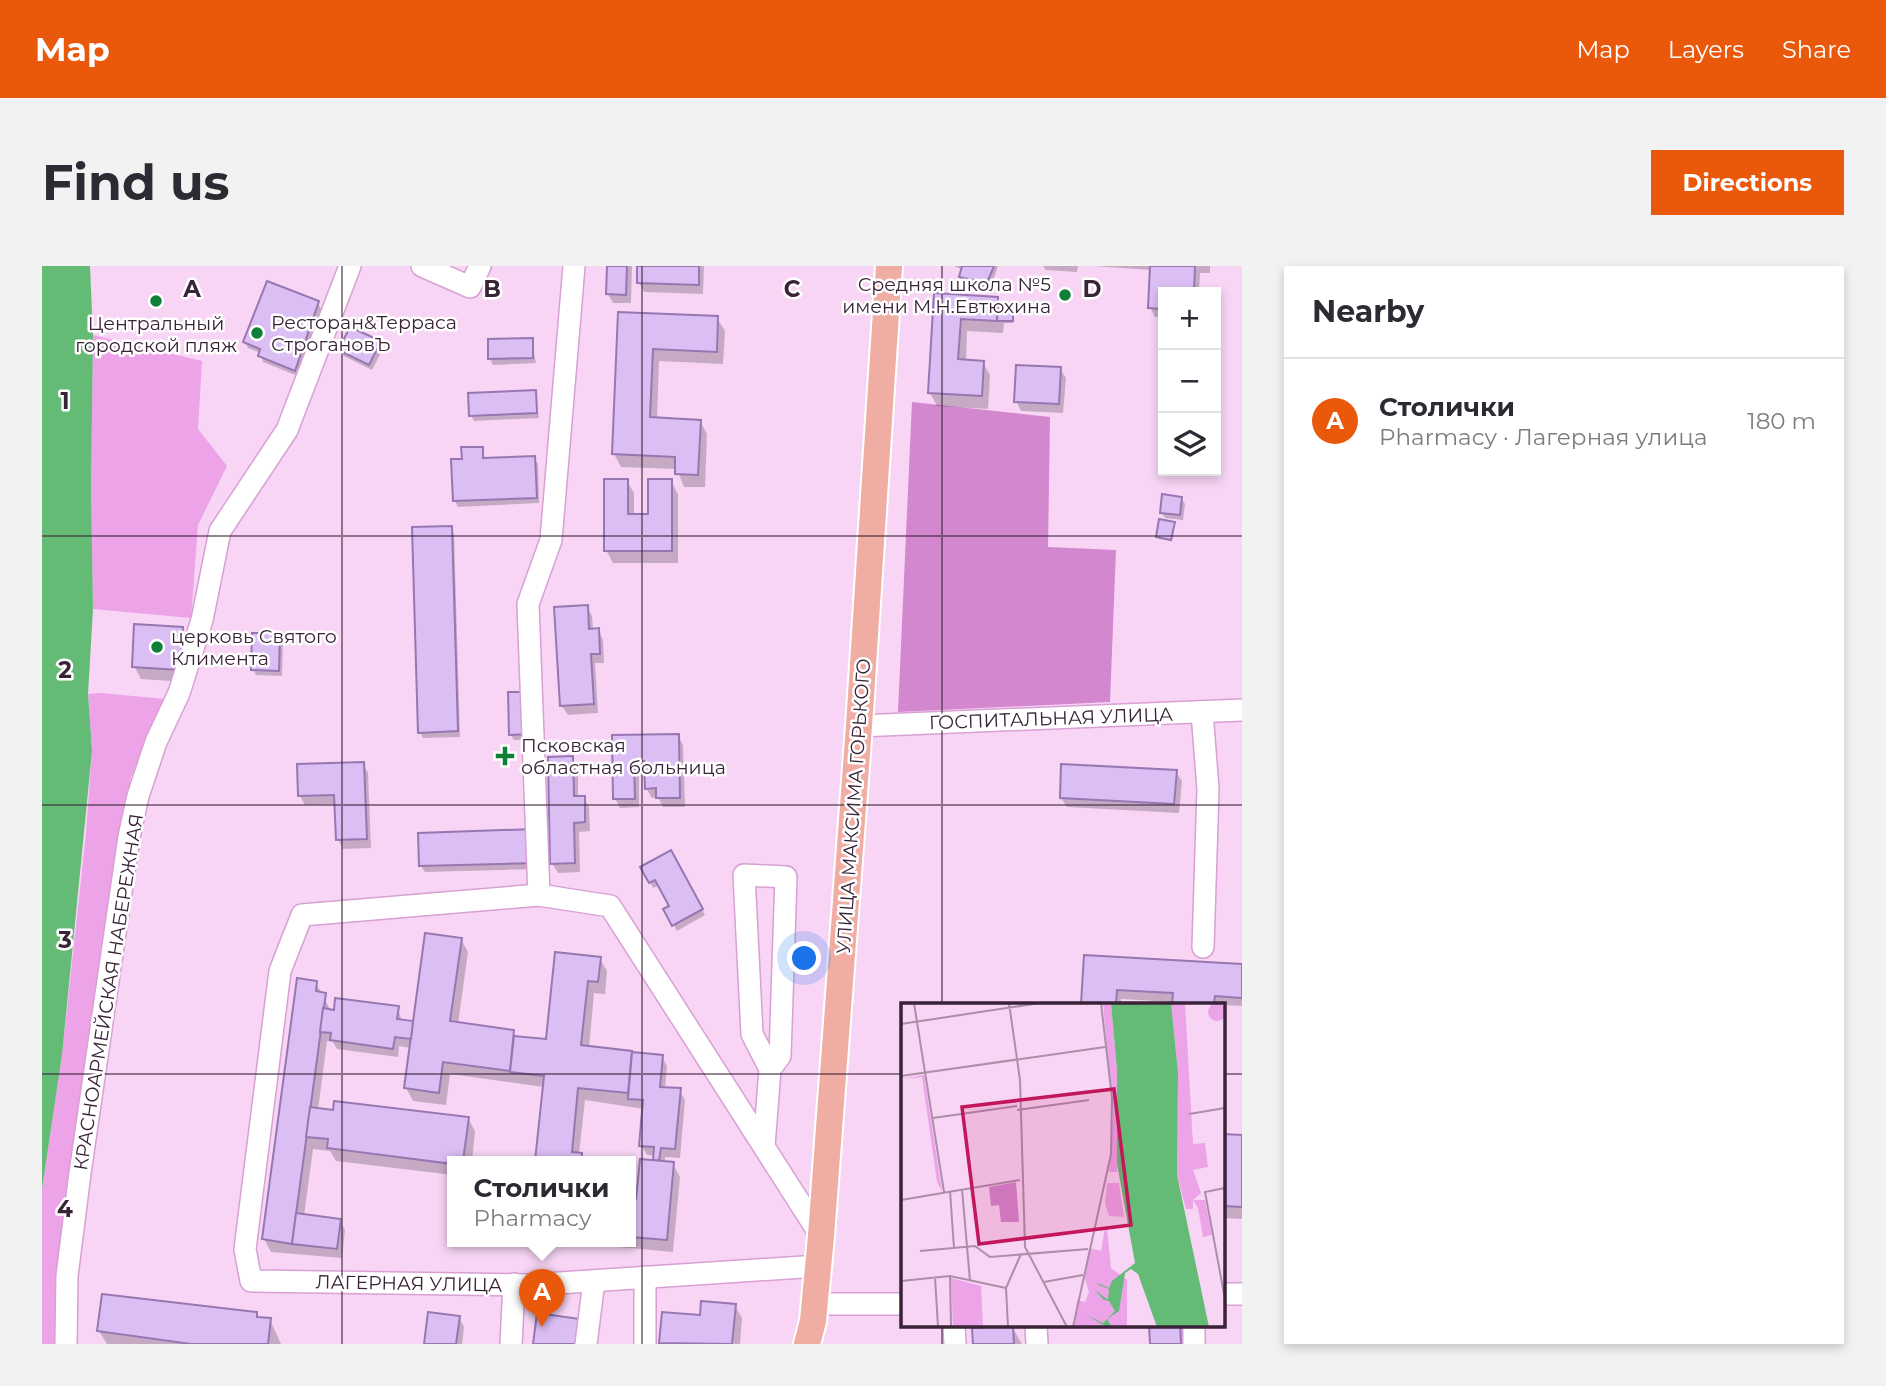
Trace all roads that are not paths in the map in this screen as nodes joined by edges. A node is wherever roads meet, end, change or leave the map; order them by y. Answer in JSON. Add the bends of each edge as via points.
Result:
{"nodes":[{"id":1,"x":350,"y":266,"type":"edge"},
{"id":2,"x":422,"y":266,"type":"edge"},
{"id":3,"x":480,"y":266,"type":"edge"},
{"id":4,"x":574,"y":266,"type":"edge"},
{"id":5,"x":889,"y":266,"type":"edge"},
{"id":6,"x":1242,"y":710,"type":"edge"},
{"id":7,"x":1202,"y":712,"type":"junction"},
{"id":8,"x":859,"y":726,"type":"junction"},
{"id":9,"x":539,"y":895,"type":"junction"},
{"id":10,"x":1203,"y":947,"type":"dead end"},
{"id":11,"x":770,"y":1069,"type":"junction"},
{"id":12,"x":764,"y":1146,"type":"junction"},
{"id":13,"x":821,"y":1236,"type":"junction"},
{"id":14,"x":818,"y":1266,"type":"junction"},
{"id":15,"x":645,"y":1277,"type":"junction"},
{"id":16,"x":594,"y":1281,"type":"junction"},
{"id":17,"x":514,"y":1284,"type":"junction"},
{"id":18,"x":1224,"y":1294,"type":"edge"},
{"id":19,"x":1242,"y":1294,"type":"edge"},
{"id":20,"x":815,"y":1304,"type":"junction"},
{"id":21,"x":901,"y":1304,"type":"edge"},
{"id":22,"x":954,"y":1326,"type":"edge"},
{"id":23,"x":1036,"y":1326,"type":"edge"},
{"id":24,"x":1194,"y":1326,"type":"edge"},
{"id":25,"x":66,"y":1344,"type":"edge"},
{"id":26,"x":72,"y":1344,"type":"edge"},
{"id":27,"x":511,"y":1344,"type":"edge"},
{"id":28,"x":586,"y":1344,"type":"edge"},
{"id":29,"x":645,"y":1344,"type":"edge"},
{"id":30,"x":807,"y":1344,"type":"edge"},
{"id":31,"x":955,"y":1344,"type":"edge"},
{"id":32,"x":1037,"y":1344,"type":"edge"},
{"id":33,"x":1194,"y":1344,"type":"edge"}],
"edges":[{"from":1,"to":25,"type":"street","name":"КРАСНОАРМЕЙСКАЯ НАБЕРЕЖНАЯ","via":[[287,430],[220,531],[202,620],[138,796],[80,1173],[67,1276]]},
{"from":2,"to":3,"type":"street","via":[[470,287]]},
{"from":4,"to":9,"type":"street","via":[[551,540],[528,604]]},
{"from":5,"to":8,"type":"main road","name":"УЛИЦА МАКСИМА ГОРЬКОГО"},
{"from":6,"to":7,"type":"street","name":"ГОСПИТАЛЬНАЯ УЛИЦА"},
{"from":7,"to":8,"type":"street","name":"ГОСПИТАЛЬНАЯ УЛИЦА"},
{"from":7,"to":10,"type":"street","via":[[1208,789]]},
{"from":8,"to":13,"type":"main road","name":"УЛИЦА МАКСИМА ГОРЬКОГО"},
{"from":9,"to":12,"type":"street","via":[[610,906]]},
{"from":9,"to":17,"type":"street","name":"ЛАГЕРНАЯ УЛИЦА","via":[[302,915],[280,971],[245,1249],[251,1281]]},
{"from":11,"to":11,"type":"street","via":[[752,1034],[744,875],[786,877],[780,1056]]},
{"from":11,"to":12,"type":"street"},
{"from":12,"to":13,"type":"street"},
{"from":13,"to":14,"type":"main road","name":"УЛИЦА МАКСИМА ГОРЬКОГО"},
{"from":14,"to":15,"type":"street","name":"ЛАГЕРНАЯ УЛИЦА"},
{"from":14,"to":20,"type":"main road","name":"УЛИЦА МАКСИМА ГОРЬКОГО"},
{"from":15,"to":16,"type":"street","name":"ЛАГЕРНАЯ УЛИЦА"},
{"from":15,"to":29,"type":"street"},
{"from":16,"to":17,"type":"street","name":"ЛАГЕРНАЯ УЛИЦА"},
{"from":16,"to":28,"type":"street"},
{"from":17,"to":27,"type":"street"},
{"from":18,"to":19,"type":"street"},
{"from":20,"to":21,"type":"street"},
{"from":20,"to":30,"type":"main road","name":"УЛИЦА МАКСИМА ГОРЬКОГО"},
{"from":22,"to":31,"type":"street"},
{"from":23,"to":32,"type":"street"},
{"from":24,"to":33,"type":"street"},
{"from":25,"to":26,"type":"street"}]}
